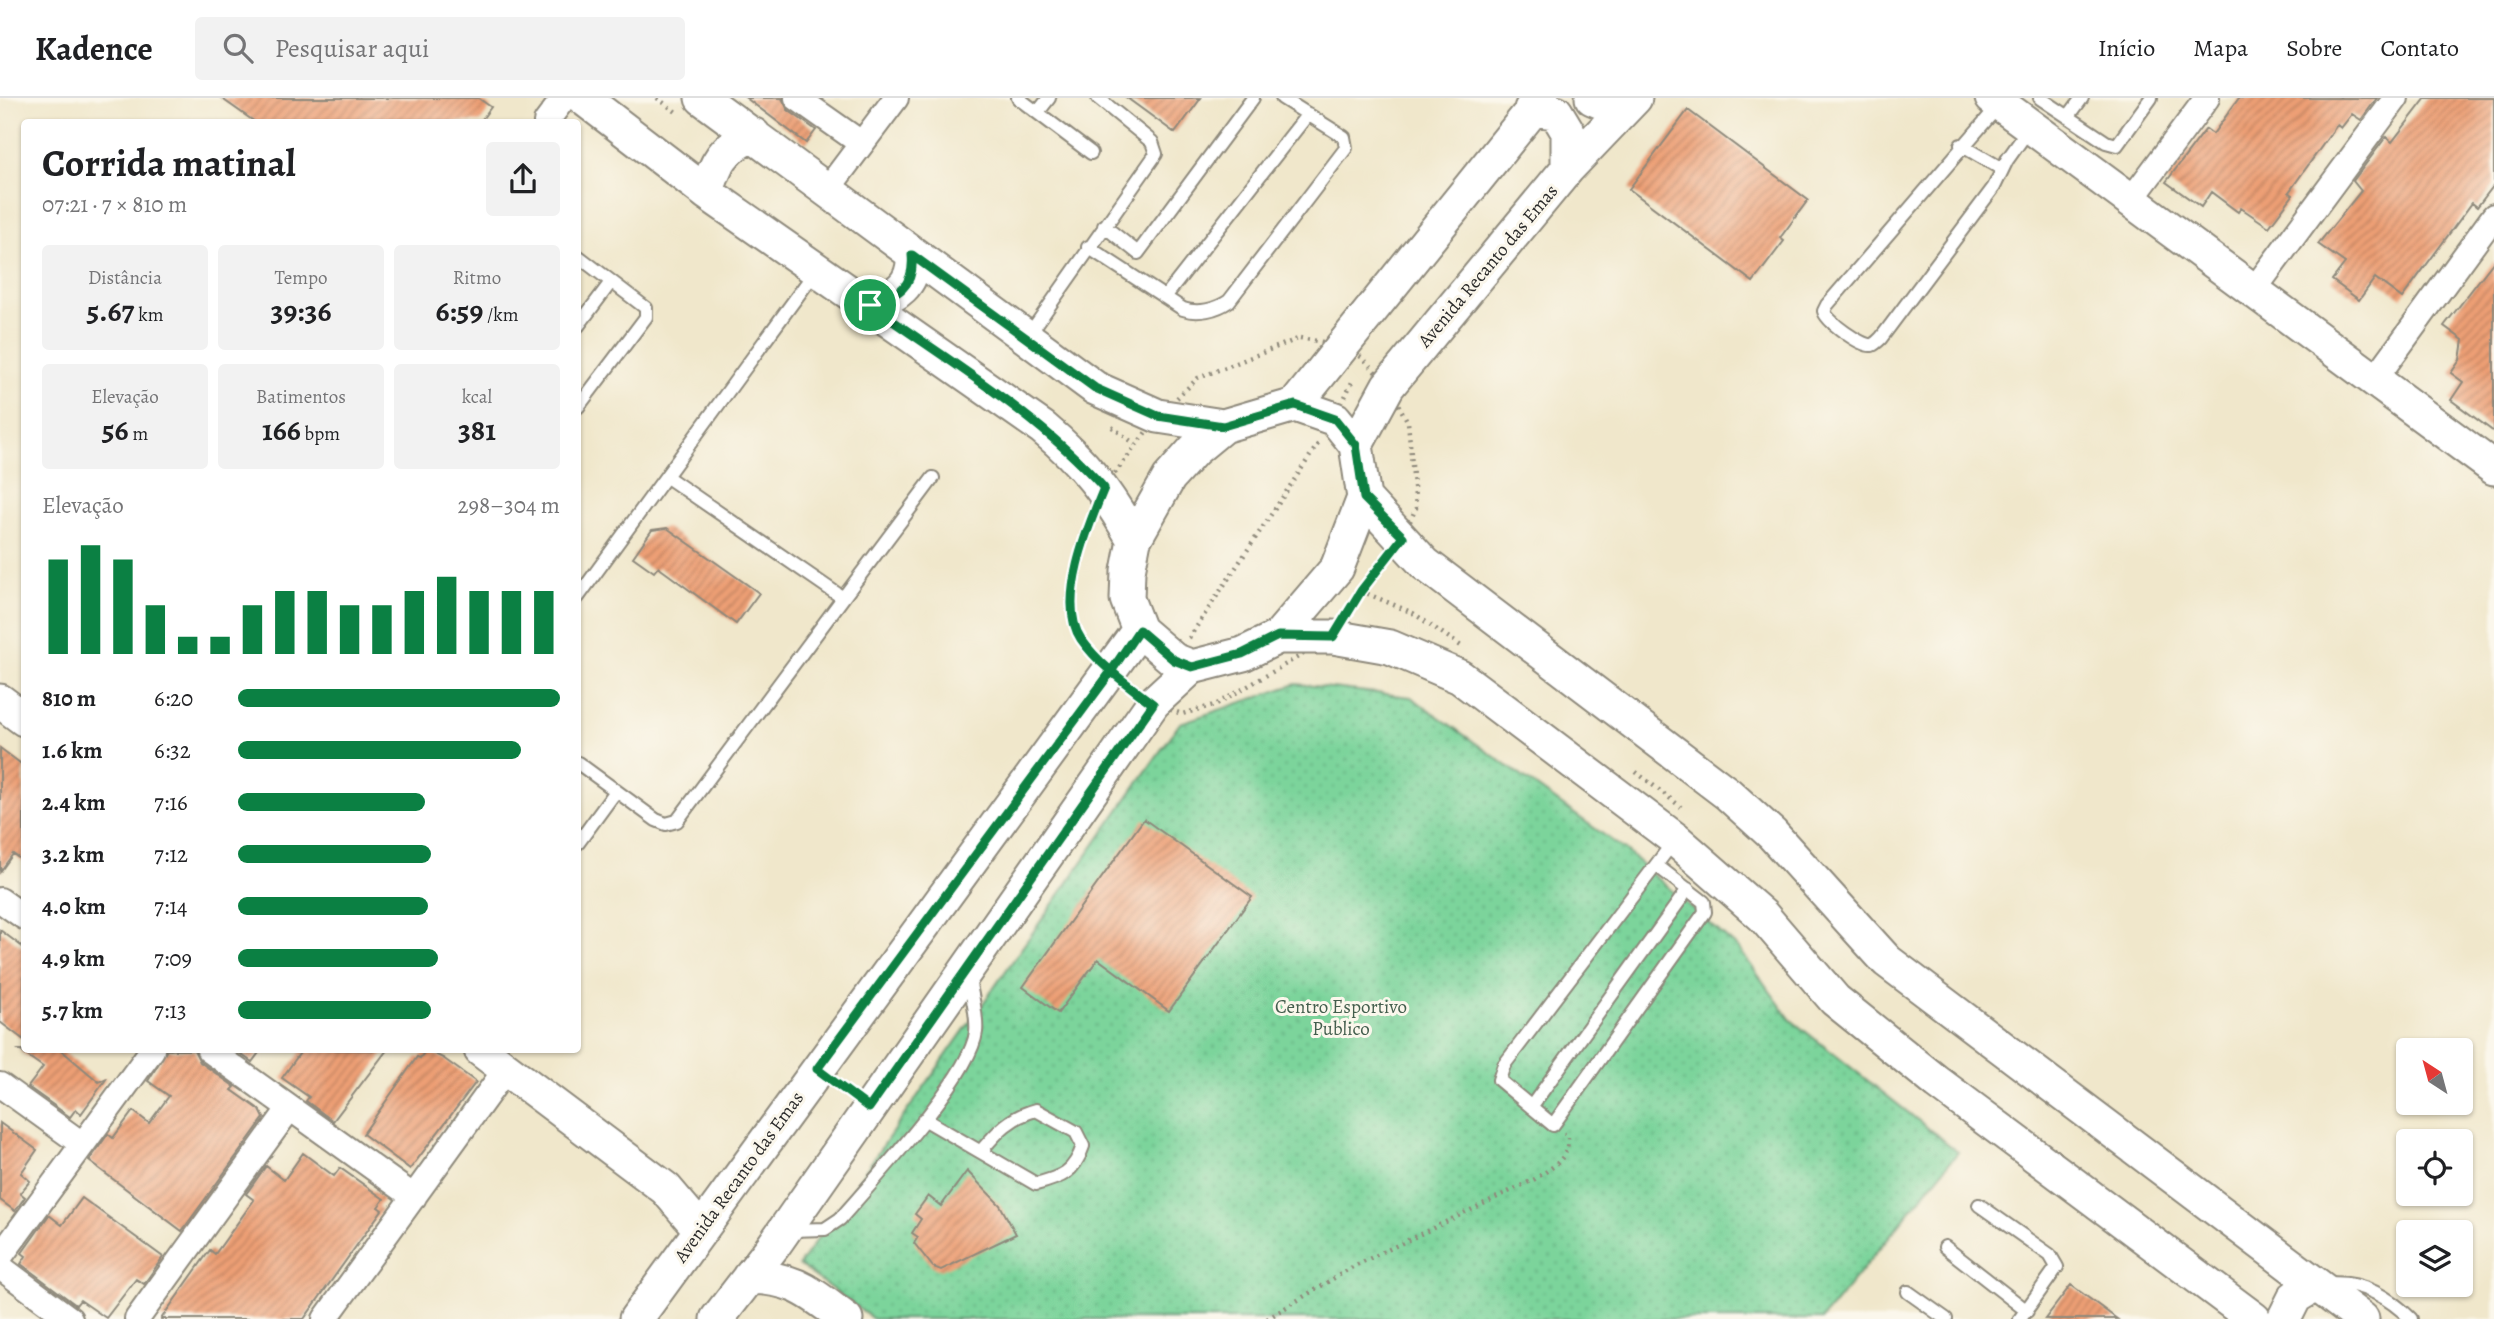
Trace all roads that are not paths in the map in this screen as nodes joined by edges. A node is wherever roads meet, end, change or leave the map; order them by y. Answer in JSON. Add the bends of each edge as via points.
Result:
{"nodes":[{"id":1,"x":564,"y":98,"type":"edge"},
{"id":2,"x":583,"y":98,"type":"edge"},
{"id":3,"x":702,"y":98,"type":"edge"},
{"id":4,"x":797,"y":98,"type":"edge"},
{"id":5,"x":896,"y":98,"type":"edge"},
{"id":6,"x":1018,"y":98,"type":"edge"},
{"id":7,"x":1049,"y":98,"type":"edge"},
{"id":8,"x":1098,"y":98,"type":"edge"},
{"id":9,"x":1253,"y":98,"type":"edge"},
{"id":10,"x":1282,"y":98,"type":"edge"},
{"id":11,"x":1592,"y":98,"type":"edge"},
{"id":12,"x":2082,"y":98,"type":"edge"},
{"id":13,"x":2151,"y":98,"type":"edge"},
{"id":14,"x":2207,"y":98,"type":"edge"},
{"id":15,"x":2396,"y":98,"type":"edge"},
{"id":16,"x":1632,"y":101,"type":"edge"},
{"id":17,"x":1536,"y":103,"type":"edge"},
{"id":18,"x":2016,"y":106,"type":"edge"},
{"id":19,"x":1038,"y":112,"type":"junction"},
{"id":20,"x":1308,"y":114,"type":"junction"},
{"id":21,"x":2068,"y":117,"type":"junction"},
{"id":22,"x":548,"y":119,"type":"edge"},
{"id":23,"x":754,"y":135,"type":"junction"},
{"id":24,"x":861,"y":143,"type":"junction"},
{"id":25,"x":1961,"y":145,"type":"junction"},
{"id":26,"x":1091,"y":153,"type":"dead end"},
{"id":27,"x":1568,"y":168,"type":"junction"},
{"id":28,"x":2002,"y":169,"type":"junction"},
{"id":29,"x":827,"y":190,"type":"junction"},
{"id":30,"x":707,"y":194,"type":"junction"},
{"id":31,"x":2131,"y":200,"type":"junction"},
{"id":32,"x":2494,"y":216,"type":"edge"},
{"id":33,"x":1104,"y":226,"type":"junction"},
{"id":34,"x":1088,"y":247,"type":"junction"},
{"id":35,"x":1138,"y":254,"type":"junction"},
{"id":36,"x":912,"y":255,"type":"junction"},
{"id":37,"x":581,"y":258,"type":"edge"},
{"id":38,"x":817,"y":268,"type":"junction"},
{"id":39,"x":1124,"y":270,"type":"junction"},
{"id":40,"x":611,"y":282,"type":"junction"},
{"id":41,"x":2253,"y":291,"type":"junction"},
{"id":42,"x":1165,"y":297,"type":"junction"},
{"id":43,"x":870,"y":305,"type":"junction"},
{"id":44,"x":581,"y":322,"type":"edge"},
{"id":45,"x":1026,"y":339,"type":"junction"},
{"id":46,"x":2375,"y":379,"type":"junction"},
{"id":47,"x":581,"y":403,"type":"edge"},
{"id":48,"x":1295,"y":405,"type":"junction"},
{"id":49,"x":1223,"y":426,"type":"junction"},
{"id":50,"x":1356,"y":445,"type":"junction"},
{"id":51,"x":2494,"y":468,"type":"edge"},
{"id":52,"x":667,"y":477,"type":"junction"},
{"id":53,"x":933,"y":478,"type":"dead end"},
{"id":54,"x":1364,"y":498,"type":"junction"},
{"id":55,"x":1133,"y":540,"type":"junction"},
{"id":56,"x":582,"y":581,"type":"edge"},
{"id":57,"x":843,"y":598,"type":"junction"},
{"id":58,"x":1139,"y":630,"type":"junction"},
{"id":59,"x":1278,"y":636,"type":"junction"},
{"id":60,"x":1183,"y":664,"type":"junction"},
{"id":61,"x":0,"y":701,"type":"edge"},
{"id":62,"x":21,"y":717,"type":"edge"},
{"id":63,"x":581,"y":765,"type":"edge"},
{"id":64,"x":616,"y":791,"type":"junction"},
{"id":65,"x":582,"y":826,"type":"edge"},
{"id":66,"x":1671,"y":837,"type":"junction"},
{"id":67,"x":1688,"y":890,"type":"junction"},
{"id":68,"x":0,"y":900,"type":"edge"},
{"id":69,"x":21,"y":916,"type":"edge"},
{"id":70,"x":968,"y":968,"type":"junction"},
{"id":71,"x":150,"y":1053,"type":"edge"},
{"id":72,"x":213,"y":1053,"type":"edge"},
{"id":73,"x":493,"y":1060,"type":"edge"},
{"id":74,"x":0,"y":1085,"type":"edge"},
{"id":75,"x":1531,"y":1107,"type":"junction"},
{"id":76,"x":289,"y":1109,"type":"junction"},
{"id":77,"x":924,"y":1119,"type":"junction"},
{"id":78,"x":82,"y":1144,"type":"junction"},
{"id":79,"x":981,"y":1151,"type":"junction"},
{"id":80,"x":414,"y":1197,"type":"junction"},
{"id":81,"x":1979,"y":1205,"type":"dead end"},
{"id":82,"x":707,"y":1220,"type":"junction"},
{"id":83,"x":779,"y":1238,"type":"junction"},
{"id":84,"x":1945,"y":1247,"type":"dead end"},
{"id":85,"x":0,"y":1257,"type":"edge"},
{"id":86,"x":0,"y":1267,"type":"edge"},
{"id":87,"x":749,"y":1277,"type":"junction"},
{"id":88,"x":2315,"y":1285,"type":"junction"},
{"id":89,"x":811,"y":1293,"type":"junction"},
{"id":90,"x":1908,"y":1293,"type":"dead end"},
{"id":91,"x":2024,"y":1315,"type":"edge"},
{"id":92,"x":645,"y":1317,"type":"edge"},
{"id":93,"x":70,"y":1319,"type":"edge"},
{"id":94,"x":137,"y":1319,"type":"edge"},
{"id":95,"x":325,"y":1319,"type":"edge"},
{"id":96,"x":718,"y":1319,"type":"edge"},
{"id":97,"x":846,"y":1319,"type":"edge"},
{"id":98,"x":1946,"y":1319,"type":"edge"},
{"id":99,"x":2254,"y":1319,"type":"edge"},
{"id":100,"x":2284,"y":1319,"type":"edge"},
{"id":101,"x":2362,"y":1319,"type":"edge"},
{"id":102,"x":2411,"y":1319,"type":"edge"}],
"edges":[{"from":1,"to":22,"type":"street"},
{"from":2,"to":30,"type":"main road"},
{"from":3,"to":23,"type":"main road"},
{"from":4,"to":24,"type":"street"},
{"from":5,"to":24,"type":"street"},
{"from":6,"to":19,"type":"lane"},
{"from":7,"to":19,"type":"lane"},
{"from":8,"to":33,"type":"lane","via":[[1157,148]]},
{"from":9,"to":35,"type":"lane"},
{"from":10,"to":20,"type":"lane"},
{"from":11,"to":16,"type":"main road","via":[[1611,106]]},
{"from":12,"to":21,"type":"lane"},
{"from":13,"to":21,"type":"lane","via":[[2117,145]]},
{"from":14,"to":31,"type":"street"},
{"from":15,"to":41,"type":"street"},
{"from":16,"to":27,"type":"main road","name":"Avenida Recanto das Emas"},
{"from":17,"to":27,"type":"main road","via":[[1556,111],[1566,125]]},
{"from":17,"to":48,"type":"main road"},
{"from":18,"to":21,"type":"lane"},
{"from":18,"to":25,"type":"lane"},
{"from":18,"to":28,"type":"lane"},
{"from":18,"to":31,"type":"main road"},
{"from":19,"to":26,"type":"lane"},
{"from":20,"to":42,"type":"lane"},
{"from":20,"to":42,"type":"lane","via":[[1344,137],[1346,148],[1229,301],[1197,312]]},
{"from":23,"to":29,"type":"main road"},
{"from":23,"to":30,"type":"main road","via":[[726,149],[713,167]]},
{"from":24,"to":29,"type":"street"},
{"from":25,"to":28,"type":"lane"},
{"from":25,"to":28,"type":"lane","via":[[1828,305],[1824,311],[1831,323],[1865,344],[1881,338],[1994,187]]},
{"from":27,"to":50,"type":"main road","name":"Avenida Recanto das Emas","via":[[1388,386]]},
{"from":29,"to":36,"type":"main road"},
{"from":30,"to":38,"type":"main road"},
{"from":31,"to":41,"type":"main road"},
{"from":32,"to":46,"type":"street"},
{"from":33,"to":34,"type":"lane"},
{"from":33,"to":35,"type":"lane"},
{"from":34,"to":39,"type":"lane"},
{"from":34,"to":45,"type":"lane"},
{"from":35,"to":39,"type":"lane"},
{"from":36,"to":43,"type":"main road","via":[[913,275],[908,284]]},
{"from":36,"to":45,"type":"main road"},
{"from":37,"to":40,"type":"lane"},
{"from":38,"to":43,"type":"main road"},
{"from":38,"to":52,"type":"lane"},
{"from":39,"to":42,"type":"lane"},
{"from":40,"to":44,"type":"lane"},
{"from":40,"to":47,"type":"lane","via":[[646,308],[646,317]]},
{"from":41,"to":46,"type":"main road"},
{"from":43,"to":55,"type":"main road","via":[[1072,452],[1104,488]]},
{"from":45,"to":49,"type":"main road","via":[[1095,388],[1158,416]]},
{"from":46,"to":51,"type":"main road"},
{"from":48,"to":49,"type":"main road"},
{"from":48,"to":50,"type":"main road","via":[[1335,419]]},
{"from":49,"to":55,"type":"main road","via":[[1169,478]]},
{"from":50,"to":54,"type":"main road"},
{"from":52,"to":56,"type":"lane"},
{"from":52,"to":57,"type":"lane"},
{"from":53,"to":57,"type":"lane"},
{"from":54,"to":59,"type":"main road","via":[[1337,568]]},
{"from":54,"to":88,"type":"main road","via":[[1425,564],[1728,794],[1772,834],[1887,961]]},
{"from":55,"to":58,"type":"main road","via":[[1128,599]]},
{"from":57,"to":64,"type":"lane","via":[[677,821],[666,824],[656,820]]},
{"from":58,"to":60,"type":"main road"},
{"from":58,"to":82,"type":"main road","name":"Avenida Recanto das Emas"},
{"from":59,"to":60,"type":"main road","via":[[1242,654]]},
{"from":59,"to":66,"type":"main road","via":[[1333,637],[1390,647],[1460,677]]},
{"from":60,"to":70,"type":"main road"},
{"from":61,"to":62,"type":"main road"},
{"from":63,"to":64,"type":"lane"},
{"from":64,"to":65,"type":"lane"},
{"from":66,"to":67,"type":"lane"},
{"from":66,"to":75,"type":"lane","via":[[1500,1073],[1499,1080]]},
{"from":66,"to":99,"type":"main road","via":[[1763,916],[1835,1000],[1938,1083]]},
{"from":67,"to":75,"type":"lane"},
{"from":67,"to":75,"type":"lane","via":[[1704,902],[1705,912],[1553,1125]]},
{"from":68,"to":69,"type":"street"},
{"from":70,"to":77,"type":"lane","via":[[976,1032],[960,1069]]},
{"from":70,"to":83,"type":"main road"},
{"from":71,"to":78,"type":"street"},
{"from":72,"to":76,"type":"street"},
{"from":73,"to":80,"type":"street"},
{"from":73,"to":82,"type":"main road"},
{"from":74,"to":78,"type":"street"},
{"from":76,"to":80,"type":"street"},
{"from":76,"to":94,"type":"street"},
{"from":77,"to":79,"type":"lane"},
{"from":77,"to":83,"type":"lane","via":[[840,1219],[825,1229]]},
{"from":78,"to":85,"type":"street"},
{"from":79,"to":79,"type":"lane","via":[[1002,1126],[1036,1110],[1076,1132],[1083,1146],[1077,1163],[1068,1171],[1036,1184]]},
{"from":80,"to":95,"type":"street"},
{"from":81,"to":91,"type":"lane","via":[[2054,1261],[2056,1273]]},
{"from":82,"to":92,"type":"main road","name":"Avenida Recanto das Emas"},
{"from":83,"to":87,"type":"main road"},
{"from":83,"to":89,"type":"main road"},
{"from":84,"to":91,"type":"lane"},
{"from":86,"to":93,"type":"street"},
{"from":87,"to":89,"type":"main road","via":[[780,1278]]},
{"from":87,"to":96,"type":"main road"},
{"from":88,"to":100,"type":"main road","via":[[2295,1297]]},
{"from":88,"to":101,"type":"main road"},
{"from":88,"to":102,"type":"lane","via":[[2339,1282],[2371,1289]]},
{"from":89,"to":97,"type":"main road"},
{"from":90,"to":98,"type":"lane"}]}
